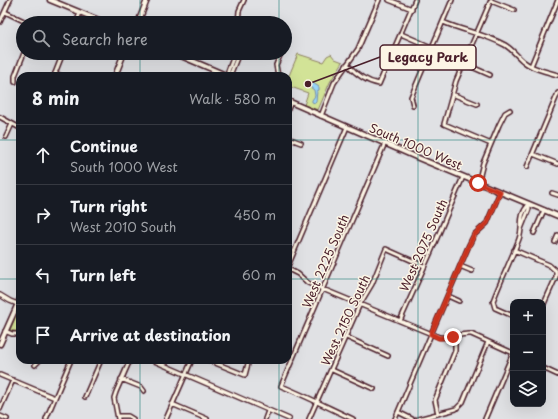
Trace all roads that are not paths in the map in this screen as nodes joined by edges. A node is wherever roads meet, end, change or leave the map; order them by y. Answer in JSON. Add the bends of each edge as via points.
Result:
{"nodes":[{"id":1,"x":10,"y":0,"type":"edge"},
{"id":2,"x":50,"y":0,"type":"edge"},
{"id":3,"x":147,"y":0,"type":"edge"},
{"id":4,"x":244,"y":0,"type":"edge"},
{"id":5,"x":379,"y":0,"type":"edge"},
{"id":6,"x":390,"y":0,"type":"edge"},
{"id":7,"x":416,"y":0,"type":"edge"},
{"id":8,"x":452,"y":0,"type":"edge"},
{"id":9,"x":491,"y":0,"type":"edge"},
{"id":10,"x":558,"y":0,"type":"edge"},
{"id":11,"x":412,"y":9,"type":"junction"},
{"id":12,"x":514,"y":10,"type":"dead end"},
{"id":13,"x":4,"y":12,"type":"junction"},
{"id":14,"x":80,"y":13,"type":"junction"},
{"id":15,"x":79,"y":16,"type":"edge"},
{"id":16,"x":88,"y":16,"type":"edge"},
{"id":17,"x":140,"y":16,"type":"edge"},
{"id":18,"x":240,"y":16,"type":"edge"},
{"id":19,"x":16,"y":18,"type":"edge"},
{"id":20,"x":0,"y":22,"type":"edge"},
{"id":21,"x":443,"y":22,"type":"junction"},
{"id":22,"x":477,"y":33,"type":"junction"},
{"id":23,"x":401,"y":34,"type":"junction"},
{"id":24,"x":431,"y":47,"type":"junction"},
{"id":25,"x":21,"y":60,"type":"edge"},
{"id":26,"x":60,"y":60,"type":"edge"},
{"id":27,"x":121,"y":60,"type":"edge"},
{"id":28,"x":196,"y":60,"type":"edge"},
{"id":29,"x":232,"y":60,"type":"edge"},
{"id":30,"x":236,"y":60,"type":"edge"},
{"id":31,"x":278,"y":60,"type":"edge"},
{"id":32,"x":463,"y":63,"type":"junction"},
{"id":33,"x":347,"y":64,"type":"junction"},
{"id":34,"x":531,"y":66,"type":"junction"},
{"id":35,"x":17,"y":72,"type":"edge"},
{"id":36,"x":56,"y":72,"type":"edge"},
{"id":37,"x":117,"y":72,"type":"edge"},
{"id":38,"x":220,"y":72,"type":"edge"},
{"id":39,"x":228,"y":72,"type":"edge"},
{"id":40,"x":231,"y":72,"type":"edge"},
{"id":41,"x":277,"y":72,"type":"edge"},
{"id":42,"x":16,"y":73,"type":"edge"},
{"id":43,"x":490,"y":75,"type":"dead end"},
{"id":44,"x":558,"y":75,"type":"edge"},
{"id":45,"x":15,"y":82,"type":"dead end"},
{"id":46,"x":558,"y":93,"type":"edge"},
{"id":47,"x":452,"y":94,"type":"junction"},
{"id":48,"x":292,"y":103,"type":"edge"},
{"id":49,"x":477,"y":104,"type":"dead end"},
{"id":50,"x":413,"y":105,"type":"dead end"},
{"id":51,"x":510,"y":110,"type":"dead end"},
{"id":52,"x":321,"y":116,"type":"junction"},
{"id":53,"x":0,"y":117,"type":"edge"},
{"id":54,"x":12,"y":124,"type":"junction"},
{"id":55,"x":16,"y":126,"type":"edge"},
{"id":56,"x":347,"y":127,"type":"junction"},
{"id":57,"x":6,"y":137,"type":"dead end"},
{"id":58,"x":292,"y":140,"type":"edge"},
{"id":59,"x":301,"y":143,"type":"dead end"},
{"id":60,"x":384,"y":143,"type":"junction"},
{"id":61,"x":491,"y":144,"type":"junction"},
{"id":62,"x":533,"y":154,"type":"junction"},
{"id":63,"x":558,"y":164,"type":"edge"},
{"id":64,"x":527,"y":167,"type":"dead end"},
{"id":65,"x":463,"y":177,"type":"junction"},
{"id":66,"x":478,"y":183,"type":"junction"},
{"id":67,"x":500,"y":192,"type":"junction"},
{"id":68,"x":552,"y":193,"type":"dead end"},
{"id":69,"x":558,"y":195,"type":"edge"},
{"id":70,"x":529,"y":204,"type":"junction"},
{"id":71,"x":544,"y":210,"type":"junction"},
{"id":72,"x":558,"y":215,"type":"edge"},
{"id":73,"x":534,"y":233,"type":"dead end"},
{"id":74,"x":558,"y":235,"type":"edge"},
{"id":75,"x":555,"y":242,"type":"dead end"},
{"id":76,"x":514,"y":250,"type":"junction"},
{"id":77,"x":292,"y":258,"type":"edge"},
{"id":78,"x":424,"y":266,"type":"junction"},
{"id":79,"x":460,"y":266,"type":"junction"},
{"id":80,"x":292,"y":270,"type":"edge"},
{"id":81,"x":472,"y":271,"type":"dead end"},
{"id":82,"x":323,"y":289,"type":"junction"},
{"id":83,"x":0,"y":295,"type":"edge"},
{"id":84,"x":448,"y":296,"type":"junction"},
{"id":85,"x":546,"y":299,"type":"edge"},
{"id":86,"x":459,"y":301,"type":"dead end"},
{"id":87,"x":16,"y":303,"type":"edge"},
{"id":88,"x":360,"y":304,"type":"junction"},
{"id":89,"x":16,"y":311,"type":"edge"},
{"id":90,"x":510,"y":315,"type":"edge"},
{"id":91,"x":400,"y":321,"type":"junction"},
{"id":92,"x":5,"y":331,"type":"junction"},
{"id":93,"x":431,"y":334,"type":"junction"},
{"id":94,"x":16,"y":335,"type":"edge"},
{"id":95,"x":455,"y":336,"type":"junction"},
{"id":96,"x":346,"y":337,"type":"junction"},
{"id":97,"x":488,"y":342,"type":"junction"},
{"id":98,"x":0,"y":344,"type":"edge"},
{"id":99,"x":510,"y":352,"type":"edge"},
{"id":100,"x":388,"y":356,"type":"dead end"},
{"id":101,"x":510,"y":360,"type":"edge"},
{"id":102,"x":292,"y":361,"type":"edge"},
{"id":103,"x":69,"y":364,"type":"edge"},
{"id":104,"x":99,"y":364,"type":"edge"},
{"id":105,"x":128,"y":364,"type":"edge"},
{"id":106,"x":161,"y":364,"type":"edge"},
{"id":107,"x":190,"y":364,"type":"edge"},
{"id":108,"x":217,"y":364,"type":"edge"},
{"id":109,"x":248,"y":364,"type":"edge"},
{"id":110,"x":291,"y":364,"type":"edge"},
{"id":111,"x":546,"y":369,"type":"edge"},
{"id":112,"x":332,"y":370,"type":"junction"},
{"id":113,"x":185,"y":374,"type":"junction"},
{"id":114,"x":0,"y":375,"type":"edge"},
{"id":115,"x":558,"y":375,"type":"edge"},
{"id":116,"x":121,"y":379,"type":"junction"},
{"id":117,"x":12,"y":380,"type":"junction"},
{"id":118,"x":374,"y":389,"type":"dead end"},
{"id":119,"x":144,"y":391,"type":"dead end"},
{"id":120,"x":85,"y":397,"type":"dead end"},
{"id":121,"x":55,"y":398,"type":"junction"},
{"id":122,"x":317,"y":403,"type":"junction"},
{"id":123,"x":172,"y":404,"type":"junction"},
{"id":124,"x":0,"y":409,"type":"edge"},
{"id":125,"x":268,"y":411,"type":"junction"},
{"id":126,"x":398,"y":412,"type":"junction"},
{"id":127,"x":438,"y":414,"type":"junction"},
{"id":128,"x":0,"y":416,"type":"edge"},
{"id":129,"x":118,"y":418,"type":"edge"},
{"id":130,"x":7,"y":419,"type":"edge"},
{"id":131,"x":46,"y":419,"type":"edge"},
{"id":132,"x":133,"y":419,"type":"edge"},
{"id":133,"x":166,"y":419,"type":"edge"},
{"id":134,"x":207,"y":419,"type":"edge"},
{"id":135,"x":265,"y":419,"type":"edge"},
{"id":136,"x":289,"y":419,"type":"edge"},
{"id":137,"x":309,"y":419,"type":"edge"},
{"id":138,"x":353,"y":419,"type":"edge"},
{"id":139,"x":395,"y":419,"type":"edge"},
{"id":140,"x":412,"y":419,"type":"edge"},
{"id":141,"x":418,"y":419,"type":"edge"},
{"id":142,"x":485,"y":419,"type":"edge"}],
"edges":[{"from":1,"to":13,"type":"street"},
{"from":2,"to":14,"type":"main road"},
{"from":3,"to":17,"type":"main road"},
{"from":4,"to":18,"type":"street"},
{"from":5,"to":33,"type":"street","via":[[358,49]]},
{"from":6,"to":11,"type":"street"},
{"from":7,"to":11,"type":"street"},
{"from":8,"to":21,"type":"street"},
{"from":9,"to":12,"type":"street"},
{"from":9,"to":22,"type":"street"},
{"from":10,"to":34,"type":"street"},
{"from":11,"to":23,"type":"street"},
{"from":13,"to":19,"type":"street"},
{"from":13,"to":20,"type":"street"},
{"from":14,"to":15,"type":"street"},
{"from":14,"to":16,"type":"main road"},
{"from":21,"to":22,"type":"street"},
{"from":21,"to":24,"type":"street"},
{"from":22,"to":32,"type":"street"},
{"from":22,"to":34,"type":"street","via":[[504,44]]},
{"from":23,"to":24,"type":"street"},
{"from":23,"to":33,"type":"street","via":[[379,84],[369,81]]},
{"from":24,"to":50,"type":"street","via":[[411,97]]},
{"from":25,"to":35,"type":"street"},
{"from":26,"to":36,"type":"street"},
{"from":27,"to":37,"type":"main road"},
{"from":28,"to":38,"type":"main road"},
{"from":29,"to":39,"type":"street"},
{"from":30,"to":40,"type":"street"},
{"from":31,"to":41,"type":"street"},
{"from":32,"to":43,"type":"street"},
{"from":32,"to":47,"type":"street"},
{"from":33,"to":52,"type":"street","via":[[334,82]]},
{"from":34,"to":44,"type":"street"},
{"from":42,"to":45,"type":"street"},
{"from":46,"to":62,"type":"street"},
{"from":47,"to":49,"type":"street"},
{"from":47,"to":61,"type":"street","via":[[444,124]]},
{"from":48,"to":52,"type":"main road","name":"South 1000 West"},
{"from":51,"to":61,"type":"street","via":[[506,113]]},
{"from":52,"to":56,"type":"main road","name":"South 1000 West"},
{"from":53,"to":54,"type":"street"},
{"from":54,"to":55,"type":"street"},
{"from":54,"to":57,"type":"street"},
{"from":56,"to":60,"type":"main road","name":"South 1000 West"},
{"from":56,"to":77,"type":"street"},
{"from":58,"to":59,"type":"street"},
{"from":60,"to":65,"type":"main road","name":"South 1000 West"},
{"from":60,"to":82,"type":"street","name":"West 2225 South"},
{"from":61,"to":66,"type":"street"},
{"from":62,"to":63,"type":"street"},
{"from":62,"to":64,"type":"street"},
{"from":65,"to":66,"type":"main road","name":"South 1000 West"},
{"from":65,"to":78,"type":"street","name":"West 2075 South"},
{"from":66,"to":67,"type":"main road","name":"South 1000 West"},
{"from":67,"to":70,"type":"main road","name":"South 1000 West"},
{"from":67,"to":79,"type":"street","via":[[487,223],[472,238]]},
{"from":68,"to":69,"type":"street"},
{"from":70,"to":71,"type":"main road","name":"South 1000 West"},
{"from":70,"to":76,"type":"street"},
{"from":71,"to":72,"type":"main road","name":"South 1000 West"},
{"from":71,"to":73,"type":"street"},
{"from":74,"to":75,"type":"street"},
{"from":76,"to":85,"type":"street","via":[[549,265],[556,271]]},
{"from":76,"to":90,"type":"street","via":[[493,300],[498,309]]},
{"from":78,"to":88,"type":"street","name":"West 2150 South","via":[[386,249],[372,284]]},
{"from":78,"to":91,"type":"street","name":"West 2075 South"},
{"from":79,"to":81,"type":"street"},
{"from":79,"to":84,"type":"street"},
{"from":80,"to":82,"type":"street","via":[[308,283]]},
{"from":82,"to":88,"type":"street"},
{"from":82,"to":102,"type":"street","name":"West 2225 South"},
{"from":83,"to":87,"type":"street"},
{"from":84,"to":86,"type":"street"},
{"from":84,"to":93,"type":"street"},
{"from":88,"to":91,"type":"street"},
{"from":88,"to":96,"type":"street","name":"West 2150 South"},
{"from":89,"to":92,"type":"main road"},
{"from":91,"to":93,"type":"street"},
{"from":92,"to":94,"type":"street"},
{"from":92,"to":98,"type":"main road"},
{"from":93,"to":95,"type":"street","via":[[444,338]]},
{"from":93,"to":126,"type":"street"},
{"from":95,"to":97,"type":"street","via":[[468,334]]},
{"from":95,"to":127,"type":"street","via":[[455,350],[435,400]]},
{"from":96,"to":100,"type":"street"},
{"from":96,"to":112,"type":"street","name":"West 2150 South"},
{"from":97,"to":99,"type":"street"},
{"from":97,"to":127,"type":"street","via":[[463,402],[459,407]]},
{"from":101,"to":142,"type":"street"},
{"from":103,"to":121,"type":"street"},
{"from":104,"to":120,"type":"street"},
{"from":105,"to":116,"type":"street"},
{"from":106,"to":113,"type":"street"},
{"from":107,"to":113,"type":"street"},
{"from":108,"to":109,"type":"street","via":[[245,376]]},
{"from":110,"to":122,"type":"street","name":"West 2225 South","via":[[281,386]]},
{"from":111,"to":115,"type":"street"},
{"from":112,"to":118,"type":"street"},
{"from":112,"to":122,"type":"street","name":"West 2150 South"},
{"from":113,"to":123,"type":"street"},
{"from":113,"to":125,"type":"street"},
{"from":114,"to":117,"type":"street"},
{"from":116,"to":119,"type":"street","via":[[141,387]]},
{"from":116,"to":129,"type":"street","via":[[114,398]]},
{"from":117,"to":121,"type":"street"},
{"from":117,"to":124,"type":"street"},
{"from":121,"to":131,"type":"street"},
{"from":122,"to":137,"type":"street","name":"West 2150 South"},
{"from":122,"to":138,"type":"street"},
{"from":123,"to":133,"type":"street"},
{"from":123,"to":134,"type":"street"},
{"from":125,"to":135,"type":"street"},
{"from":125,"to":136,"type":"street"},
{"from":126,"to":139,"type":"street"},
{"from":126,"to":140,"type":"street"},
{"from":127,"to":141,"type":"street"},
{"from":128,"to":130,"type":"street"},
{"from":129,"to":132,"type":"street","via":[[128,416]]}]}
